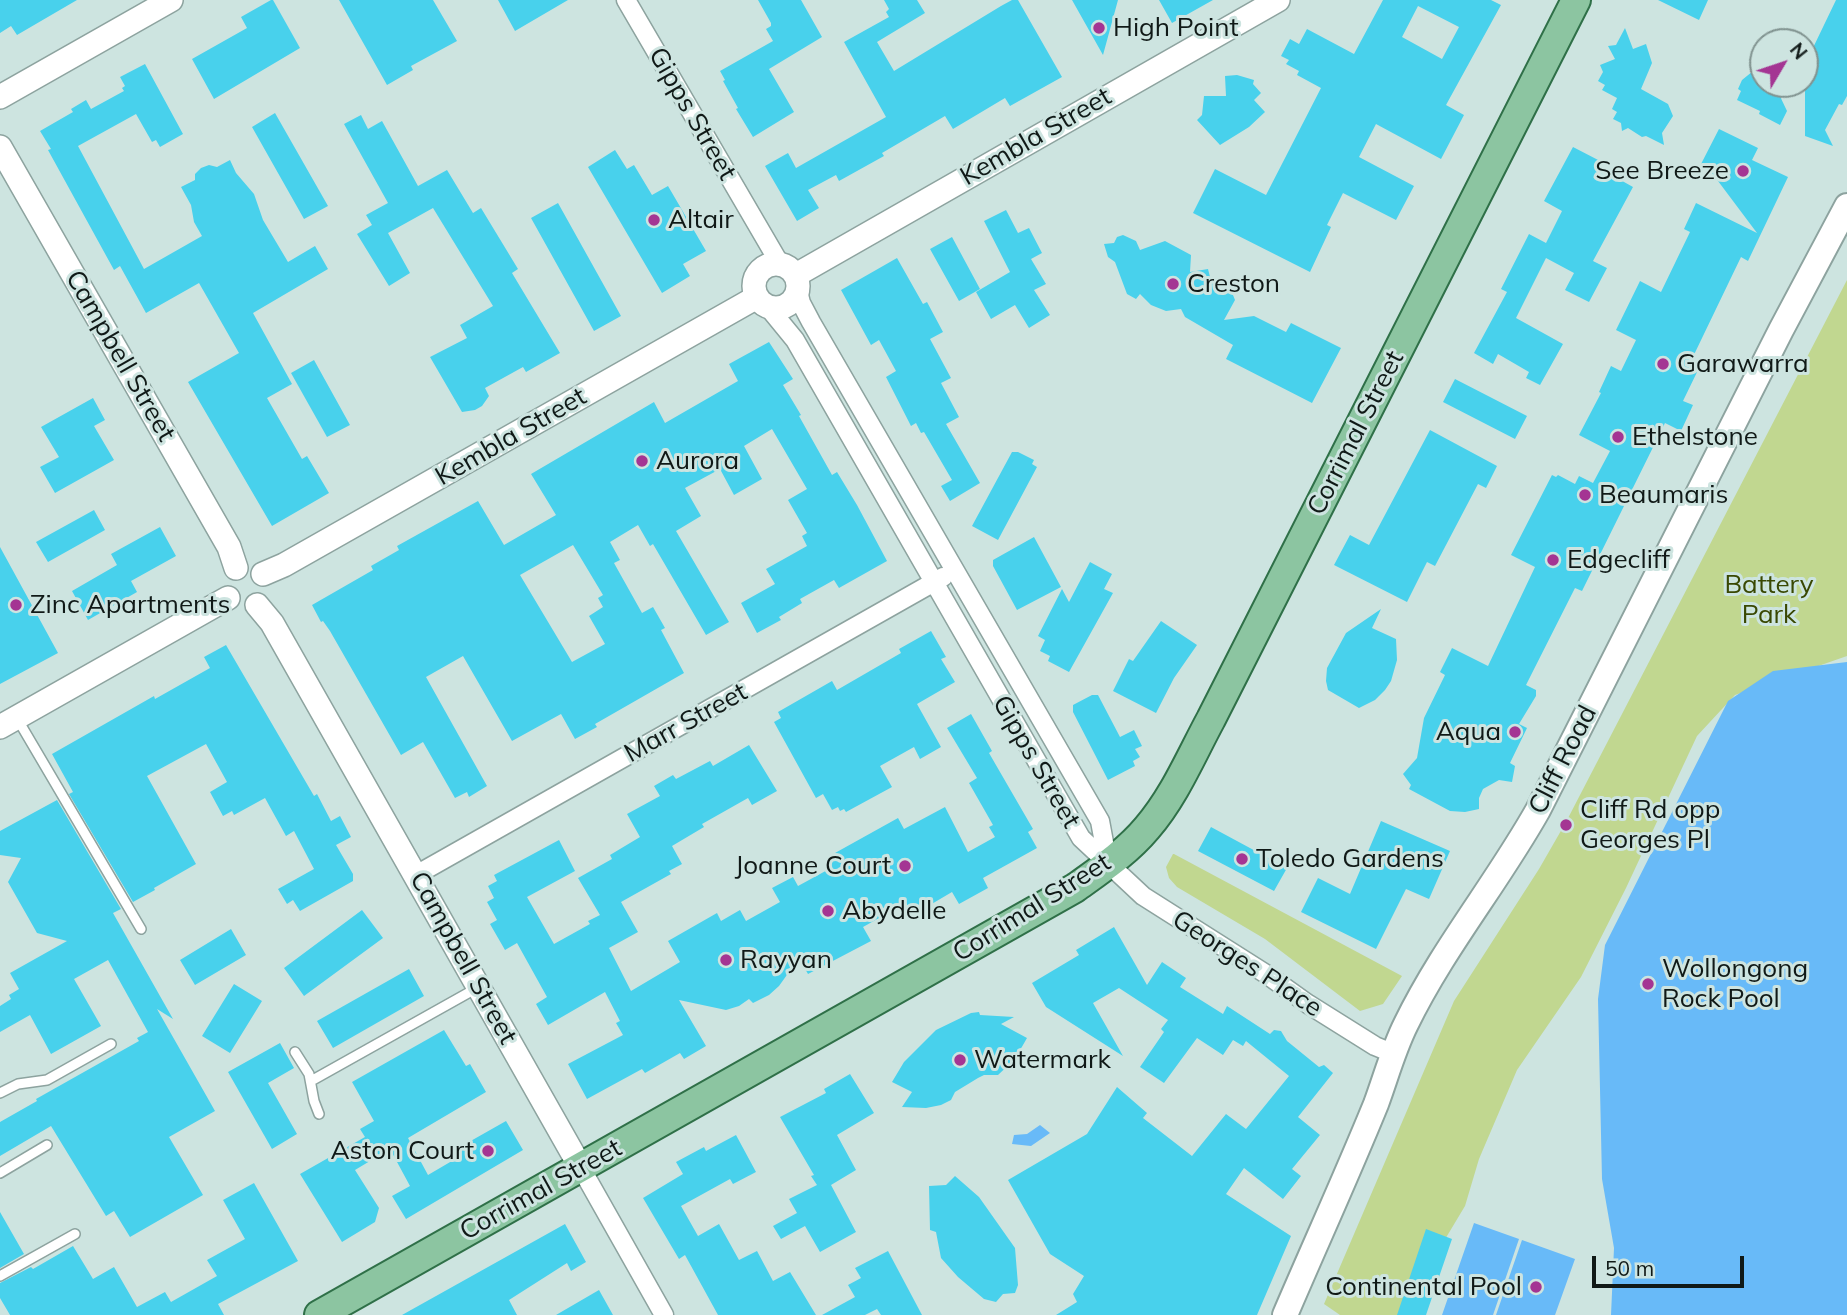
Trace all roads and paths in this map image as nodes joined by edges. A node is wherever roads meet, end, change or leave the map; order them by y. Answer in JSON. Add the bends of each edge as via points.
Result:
{"nodes":[{"id":1,"x":172,"y":0,"type":"edge"},
{"id":2,"x":626,"y":0,"type":"edge"},
{"id":3,"x":1278,"y":0,"type":"edge"},
{"id":4,"x":1576,"y":0,"type":"edge"},
{"id":5,"x":0,"y":97,"type":"edge"},
{"id":6,"x":0,"y":146,"type":"edge"},
{"id":7,"x":1847,"y":206,"type":"edge"},
{"id":8,"x":791,"y":277,"type":"junction"},
{"id":9,"x":762,"y":302,"type":"junction"},
{"id":10,"x":236,"y":568,"type":"junction"},
{"id":11,"x":956,"y":570,"type":"junction"},
{"id":12,"x":263,"y":573,"type":"junction"},
{"id":13,"x":933,"y":583,"type":"junction"},
{"id":14,"x":228,"y":598,"type":"junction"},
{"id":15,"x":257,"y":605,"type":"junction"},
{"id":16,"x":8,"y":722,"type":"edge"},
{"id":17,"x":1108,"y":864,"type":"junction"},
{"id":18,"x":416,"y":875,"type":"junction"},
{"id":19,"x":141,"y":929,"type":"dead end"},
{"id":20,"x":479,"y":988,"type":"junction"},
{"id":21,"x":111,"y":1044,"type":"dead end"},
{"id":22,"x":295,"y":1052,"type":"dead end"},
{"id":23,"x":1392,"y":1053,"type":"junction"},
{"id":24,"x":311,"y":1081,"type":"junction"},
{"id":25,"x":0,"y":1093,"type":"edge"},
{"id":26,"x":319,"y":1114,"type":"dead end"},
{"id":27,"x":47,"y":1145,"type":"dead end"},
{"id":28,"x":581,"y":1168,"type":"junction"},
{"id":29,"x":0,"y":1173,"type":"edge"},
{"id":30,"x":75,"y":1234,"type":"dead end"},
{"id":31,"x":0,"y":1276,"type":"edge"},
{"id":32,"x":319,"y":1315,"type":"edge"},
{"id":33,"x":664,"y":1315,"type":"edge"},
{"id":34,"x":1285,"y":1315,"type":"edge"}],
"edges":[{"from":1,"to":5,"type":"street"},
{"from":2,"to":8,"type":"street","name":"Gipps Street"},
{"from":3,"to":8,"type":"street","name":"Kembla Street"},
{"from":4,"to":17,"type":"main road","name":"Corrimal Street","via":[[1177,784],[1146,829]]},
{"from":6,"to":10,"type":"street","name":"Campbell Street","via":[[229,547]]},
{"from":7,"to":23,"type":"main road","name":"Cliff Road","via":[[1538,810],[1432,975]]},
{"from":8,"to":9,"type":"street","via":[[793,301],[788,306]]},
{"from":8,"to":9,"type":"street","via":[[769,265],[757,275],[754,282]]},
{"from":8,"to":11,"type":"street","name":"Gipps Street","via":[[811,322]]},
{"from":9,"to":12,"type":"street","name":"Kembla Street"},
{"from":9,"to":13,"type":"street","name":"Gipps Street","via":[[795,340]]},
{"from":10,"to":12,"type":"street","via":[[253,566]]},
{"from":10,"to":14,"type":"street","via":[[225,583]]},
{"from":11,"to":13,"type":"street","name":"Marr Street"},
{"from":11,"to":17,"type":"street","name":"Gipps Street","via":[[1100,821]]},
{"from":12,"to":15,"type":"street","via":[[267,593]]},
{"from":13,"to":17,"type":"street","name":"Gipps Street","via":[[1081,838]]},
{"from":13,"to":18,"type":"street","name":"Marr Street"},
{"from":14,"to":15,"type":"street","via":[[240,607]]},
{"from":14,"to":16,"type":"street"},
{"from":15,"to":18,"type":"street","name":"Campbell Street","via":[[272,623]]},
{"from":16,"to":19,"type":"lane"},
{"from":17,"to":23,"type":"street","name":"Georges Place","via":[[1143,896]]},
{"from":17,"to":28,"type":"main road","name":"Corrimal Street","via":[[1075,888]]},
{"from":18,"to":20,"type":"street","name":"Campbell Street"},
{"from":20,"to":24,"type":"lane"},
{"from":20,"to":28,"type":"street","name":"Campbell Street"},
{"from":21,"to":25,"type":"lane","via":[[47,1080],[18,1083]]},
{"from":22,"to":24,"type":"lane"},
{"from":23,"to":34,"type":"main road","name":"Cliff Road","via":[[1377,1101]]},
{"from":24,"to":26,"type":"lane"},
{"from":27,"to":29,"type":"lane"},
{"from":28,"to":32,"type":"main road","name":"Corrimal Street"},
{"from":28,"to":33,"type":"street","name":"Campbell Street"},
{"from":30,"to":31,"type":"lane"}]}
